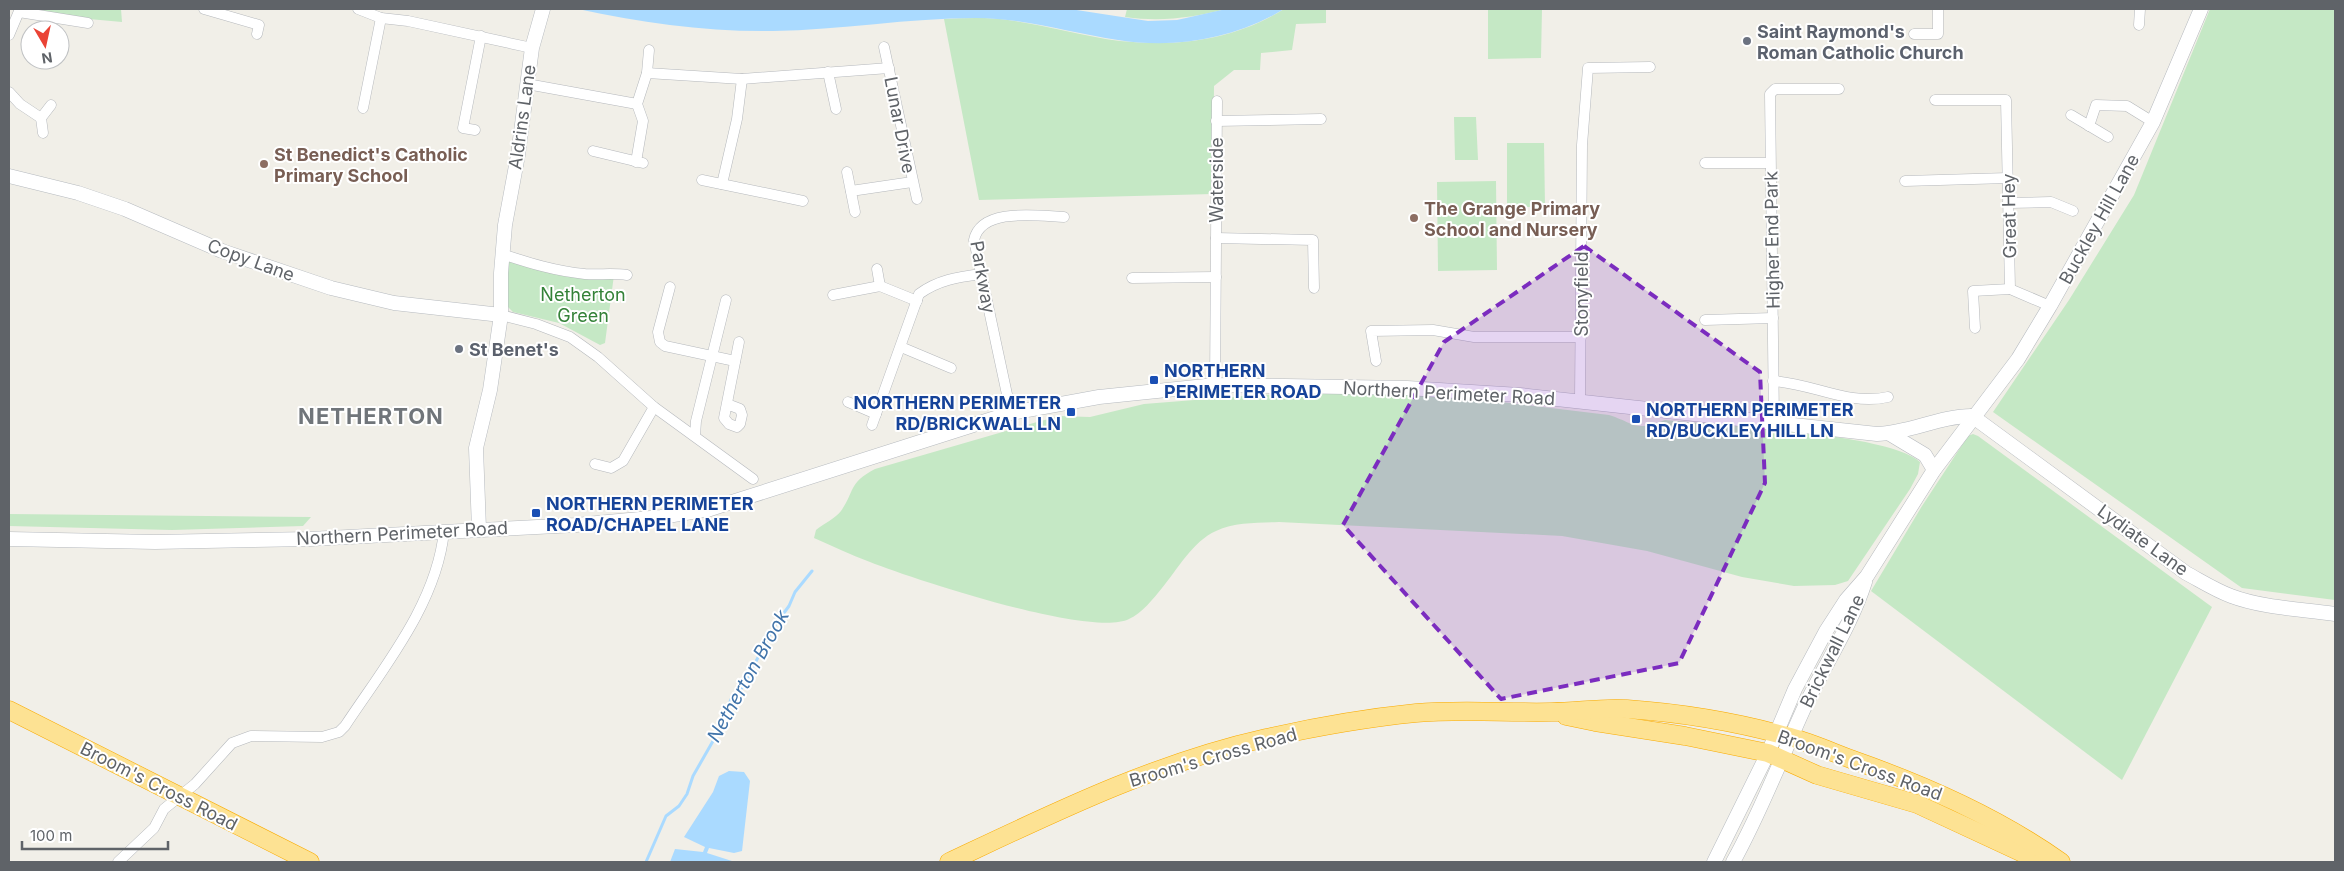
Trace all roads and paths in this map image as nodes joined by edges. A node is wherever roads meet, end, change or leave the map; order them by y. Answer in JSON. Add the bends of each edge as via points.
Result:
{"nodes":[{"id":1,"x":204,"y":9,"type":"edge"},
{"id":2,"x":358,"y":9,"type":"edge"},
{"id":3,"x":543,"y":9,"type":"edge"},
{"id":4,"x":1938,"y":9,"type":"edge"},
{"id":5,"x":2140,"y":9,"type":"edge"},
{"id":6,"x":2201,"y":9,"type":"edge"},
{"id":7,"x":20,"y":10,"type":"edge"},
{"id":8,"x":381,"y":18,"type":"junction"},
{"id":9,"x":88,"y":23,"type":"dead end"},
{"id":10,"x":2139,"y":25,"type":"dead end"},
{"id":11,"x":9,"y":34,"type":"edge"},
{"id":12,"x":257,"y":34,"type":"dead end"},
{"id":13,"x":1914,"y":34,"type":"dead end"},
{"id":14,"x":481,"y":36,"type":"junction"},
{"id":15,"x":884,"y":47,"type":"dead end"},
{"id":16,"x":532,"y":48,"type":"junction"},
{"id":17,"x":649,"y":50,"type":"dead end"},
{"id":18,"x":1650,"y":67,"type":"dead end"},
{"id":19,"x":889,"y":68,"type":"junction"},
{"id":20,"x":828,"y":72,"type":"junction"},
{"id":21,"x":647,"y":73,"type":"junction"},
{"id":22,"x":742,"y":79,"type":"junction"},
{"id":23,"x":527,"y":84,"type":"junction"},
{"id":24,"x":1839,"y":89,"type":"dead end"},
{"id":25,"x":9,"y":92,"type":"edge"},
{"id":26,"x":1935,"y":100,"type":"dead end"},
{"id":27,"x":1216,"y":101,"type":"dead end"},
{"id":28,"x":637,"y":104,"type":"junction"},
{"id":29,"x":51,"y":105,"type":"dead end"},
{"id":30,"x":363,"y":108,"type":"dead end"},
{"id":31,"x":836,"y":109,"type":"dead end"},
{"id":32,"x":2071,"y":115,"type":"dead end"},
{"id":33,"x":41,"y":118,"type":"junction"},
{"id":34,"x":1321,"y":118,"type":"dead end"},
{"id":35,"x":1216,"y":121,"type":"junction"},
{"id":36,"x":2153,"y":122,"type":"junction"},
{"id":37,"x":2089,"y":126,"type":"junction"},
{"id":38,"x":475,"y":130,"type":"dead end"},
{"id":39,"x":43,"y":133,"type":"dead end"},
{"id":40,"x":2108,"y":137,"type":"dead end"},
{"id":41,"x":593,"y":151,"type":"dead end"},
{"id":42,"x":1770,"y":162,"type":"junction"},
{"id":43,"x":1705,"y":163,"type":"dead end"},
{"id":44,"x":847,"y":172,"type":"dead end"},
{"id":45,"x":9,"y":176,"type":"edge"},
{"id":46,"x":2008,"y":178,"type":"junction"},
{"id":47,"x":702,"y":180,"type":"dead end"},
{"id":48,"x":1905,"y":181,"type":"dead end"},
{"id":49,"x":912,"y":182,"type":"junction"},
{"id":50,"x":722,"y":184,"type":"junction"},
{"id":51,"x":851,"y":191,"type":"junction"},
{"id":52,"x":917,"y":199,"type":"dead end"},
{"id":53,"x":803,"y":201,"type":"dead end"},
{"id":54,"x":2008,"y":203,"type":"junction"},
{"id":55,"x":2073,"y":211,"type":"dead end"},
{"id":56,"x":855,"y":212,"type":"dead end"},
{"id":57,"x":1064,"y":217,"type":"dead end"},
{"id":58,"x":1216,"y":238,"type":"junction"},
{"id":59,"x":502,"y":254,"type":"junction"},
{"id":60,"x":878,"y":269,"type":"dead end"},
{"id":61,"x":981,"y":274,"type":"junction"},
{"id":62,"x":627,"y":275,"type":"dead end"},
{"id":63,"x":1216,"y":277,"type":"junction"},
{"id":64,"x":1132,"y":278,"type":"dead end"},
{"id":65,"x":880,"y":286,"type":"junction"},
{"id":66,"x":670,"y":287,"type":"dead end"},
{"id":67,"x":1314,"y":288,"type":"dead end"},
{"id":68,"x":2010,"y":289,"type":"junction"},
{"id":69,"x":833,"y":295,"type":"dead end"},
{"id":70,"x":726,"y":300,"type":"dead end"},
{"id":71,"x":917,"y":301,"type":"junction"},
{"id":72,"x":2050,"y":306,"type":"junction"},
{"id":73,"x":501,"y":315,"type":"junction"},
{"id":74,"x":1773,"y":318,"type":"junction"},
{"id":75,"x":1705,"y":320,"type":"dead end"},
{"id":76,"x":1975,"y":328,"type":"dead end"},
{"id":77,"x":1581,"y":337,"type":"junction"},
{"id":78,"x":739,"y":342,"type":"dead end"},
{"id":79,"x":902,"y":347,"type":"junction"},
{"id":80,"x":712,"y":356,"type":"junction"},
{"id":81,"x":735,"y":361,"type":"junction"},
{"id":82,"x":1376,"y":362,"type":"dead end"},
{"id":83,"x":951,"y":368,"type":"dead end"},
{"id":84,"x":1773,"y":381,"type":"junction"},
{"id":85,"x":1215,"y":385,"type":"junction"},
{"id":86,"x":1888,"y":397,"type":"dead end"},
{"id":87,"x":1580,"y":400,"type":"junction"},
{"id":88,"x":848,"y":402,"type":"dead end"},
{"id":89,"x":727,"y":404,"type":"dead end"},
{"id":90,"x":654,"y":407,"type":"junction"},
{"id":91,"x":1011,"y":413,"type":"junction"},
{"id":92,"x":876,"y":414,"type":"junction"},
{"id":93,"x":1972,"y":416,"type":"junction"},
{"id":94,"x":1774,"y":422,"type":"junction"},
{"id":95,"x":872,"y":426,"type":"dead end"},
{"id":96,"x":1890,"y":434,"type":"junction"},
{"id":97,"x":695,"y":436,"type":"junction"},
{"id":98,"x":595,"y":464,"type":"dead end"},
{"id":99,"x":1934,"y":470,"type":"junction"},
{"id":100,"x":753,"y":479,"type":"dead end"},
{"id":101,"x":479,"y":529,"type":"junction"},
{"id":102,"x":444,"y":531,"type":"junction"},
{"id":103,"x":9,"y":539,"type":"edge"},
{"id":104,"x":2335,"y":614,"type":"edge"},
{"id":105,"x":9,"y":710,"type":"edge"},
{"id":106,"x":1781,"y":746,"type":"junction"},
{"id":107,"x":180,"y":795,"type":"junction"},
{"id":108,"x":118,"y":862,"type":"edge"},
{"id":109,"x":310,"y":862,"type":"edge"},
{"id":110,"x":949,"y":862,"type":"edge"},
{"id":111,"x":1714,"y":862,"type":"edge"},
{"id":112,"x":1732,"y":862,"type":"edge"},
{"id":113,"x":2042,"y":862,"type":"edge"},
{"id":114,"x":2061,"y":862,"type":"edge"}],
"edges":[{"from":1,"to":12,"type":"street","via":[[259,25]]},
{"from":2,"to":8,"type":"street"},
{"from":3,"to":16,"type":"main road","name":"Aldrins Lane"},
{"from":4,"to":13,"type":"street","via":[[1938,34]]},
{"from":5,"to":10,"type":"street"},
{"from":6,"to":36,"type":"main road","name":"Buckley Hill Lane"},
{"from":7,"to":9,"type":"street"},
{"from":7,"to":11,"type":"street"},
{"from":8,"to":14,"type":"street"},
{"from":8,"to":30,"type":"street"},
{"from":14,"to":16,"type":"street"},
{"from":14,"to":38,"type":"street","via":[[463,128]]},
{"from":15,"to":19,"type":"street","name":"Lunar Drive"},
{"from":16,"to":23,"type":"main road","name":"Aldrins Lane"},
{"from":17,"to":21,"type":"street"},
{"from":18,"to":77,"type":"street","name":"Stonyfield","via":[[1588,68],[1582,146]]},
{"from":19,"to":20,"type":"street","name":"Lunar Drive"},
{"from":19,"to":49,"type":"street","name":"Lunar Drive"},
{"from":20,"to":22,"type":"street","name":"Lunar Drive"},
{"from":20,"to":31,"type":"street"},
{"from":21,"to":22,"type":"street","name":"Lunar Drive"},
{"from":21,"to":28,"type":"street"},
{"from":22,"to":50,"type":"street","via":[[737,120]]},
{"from":23,"to":28,"type":"street"},
{"from":23,"to":59,"type":"main road","name":"Aldrins Lane"},
{"from":24,"to":42,"type":"street","name":"Higher End Park","via":[[1775,89],[1770,94]]},
{"from":25,"to":33,"type":"street"},
{"from":26,"to":46,"type":"street","name":"Great Hey","via":[[2006,100]]},
{"from":27,"to":35,"type":"street","name":"Waterside"},
{"from":28,"to":41,"type":"street","via":[[643,121],[640,162]]},
{"from":29,"to":33,"type":"street"},
{"from":32,"to":37,"type":"street"},
{"from":33,"to":39,"type":"street"},
{"from":34,"to":35,"type":"street","name":"Waterside"},
{"from":35,"to":58,"type":"street","name":"Waterside"},
{"from":36,"to":37,"type":"street","via":[[2123,105],[2096,105]]},
{"from":36,"to":72,"type":"main road","name":"Buckley Hill Lane"},
{"from":37,"to":40,"type":"street"},
{"from":42,"to":43,"type":"street","name":"Higher End Park"},
{"from":42,"to":74,"type":"street","name":"Higher End Park"},
{"from":44,"to":51,"type":"street"},
{"from":45,"to":73,"type":"main road","name":"Copy Lane","via":[[78,193],[125,209],[222,251],[331,288],[394,303]]},
{"from":46,"to":48,"type":"street"},
{"from":46,"to":54,"type":"street","name":"Great Hey"},
{"from":47,"to":50,"type":"street"},
{"from":49,"to":51,"type":"street","name":"Lunar Drive"},
{"from":49,"to":52,"type":"street","name":"Lunar Drive"},
{"from":50,"to":53,"type":"street"},
{"from":51,"to":56,"type":"street"},
{"from":54,"to":55,"type":"street","via":[[2045,207],[2059,204]]},
{"from":54,"to":68,"type":"street","name":"Great Hey"},
{"from":57,"to":61,"type":"street","name":"Parkway","via":[[1007,216],[988,221],[976,231],[974,240]]},
{"from":58,"to":63,"type":"street","name":"Waterside"},
{"from":58,"to":67,"type":"street","name":"Waterside","via":[[1313,240]]},
{"from":59,"to":62,"type":"street","via":[[545,268]]},
{"from":59,"to":73,"type":"main road"},
{"from":60,"to":65,"type":"street"},
{"from":61,"to":71,"type":"street","via":[[931,285],[919,294]]},
{"from":61,"to":91,"type":"street","name":"Parkway"},
{"from":63,"to":64,"type":"street"},
{"from":63,"to":85,"type":"street","name":"Waterside"},
{"from":65,"to":69,"type":"street"},
{"from":65,"to":71,"type":"street"},
{"from":66,"to":80,"type":"street","via":[[658,332],[660,342],[665,346]]},
{"from":68,"to":72,"type":"street"},
{"from":68,"to":76,"type":"street","via":[[1973,290]]},
{"from":70,"to":80,"type":"street"},
{"from":71,"to":79,"type":"street"},
{"from":72,"to":93,"type":"main road","name":"Buckley Hill Lane","via":[[2018,359]]},
{"from":73,"to":90,"type":"street","via":[[570,337],[598,357]]},
{"from":73,"to":101,"type":"main road","via":[[490,390],[476,448]]},
{"from":74,"to":75,"type":"street","name":"Higher End Park"},
{"from":74,"to":84,"type":"street","name":"Higher End Park"},
{"from":77,"to":82,"type":"street","via":[[1474,337],[1433,330],[1371,331]]},
{"from":77,"to":87,"type":"street","name":"Stonyfield"},
{"from":78,"to":81,"type":"street"},
{"from":79,"to":83,"type":"street"},
{"from":79,"to":92,"type":"street"},
{"from":80,"to":81,"type":"street"},
{"from":80,"to":97,"type":"street"},
{"from":81,"to":89,"type":"street"},
{"from":84,"to":86,"type":"street","via":[[1852,398]]},
{"from":84,"to":94,"type":"street","name":"Higher End Park"},
{"from":85,"to":87,"type":"main road","name":"Northern Perimeter Road","via":[[1407,388]]},
{"from":85,"to":91,"type":"main road","name":"Northern Perimeter Road","via":[[1099,397]]},
{"from":87,"to":94,"type":"main road","name":"Northern Perimeter Road"},
{"from":88,"to":92,"type":"street"},
{"from":90,"to":97,"type":"street"},
{"from":90,"to":98,"type":"street","via":[[623,461],[611,468]]},
{"from":91,"to":101,"type":"main road","name":"Northern Perimeter Road","via":[[710,509],[576,525]]},
{"from":92,"to":95,"type":"street"},
{"from":93,"to":96,"type":"main road","name":"Northern Perimeter Road","via":[[1944,418]]},
{"from":93,"to":99,"type":"main road","name":"Brickwall Lane"},
{"from":93,"to":104,"type":"main road","name":"Lydiate Lane","via":[[2186,572],[2213,588],[2257,603]]},
{"from":94,"to":96,"type":"main road","name":"Northern Perimeter Road"},
{"from":96,"to":99,"type":"main road","via":[[1925,455]]},
{"from":97,"to":100,"type":"street"},
{"from":99,"to":106,"type":"main road","name":"Brickwall Lane","via":[[1867,576],[1856,609]]},
{"from":101,"to":102,"type":"main road","name":"Northern Perimeter Road"},
{"from":102,"to":103,"type":"main road","name":"Northern Perimeter Road","via":[[310,539],[155,542]]},
{"from":102,"to":107,"type":"street","via":[[442,550],[419,609],[345,726],[339,732],[322,737],[251,736],[232,743],[195,784]]},
{"from":105,"to":107,"type":"highway","name":"Broom's Cross Road"},
{"from":106,"to":110,"type":"highway","name":"Broom's Cross Road","via":[[1685,736],[1554,712],[1418,712],[1352,721],[1264,738],[1122,783]]},
{"from":106,"to":111,"type":"main road","name":"Brickwall Lane"},
{"from":106,"to":112,"type":"main road","name":"Brickwall Lane"},
{"from":106,"to":113,"type":"highway","name":"Broom's Cross Road","via":[[1869,777],[1917,804]]},
{"from":106,"to":114,"type":"highway","name":"Broom's Cross Road","via":[[1882,770],[1952,800]]},
{"from":107,"to":108,"type":"street","via":[[164,809],[154,828]]},
{"from":107,"to":109,"type":"highway","name":"Broom's Cross Road"}]}
